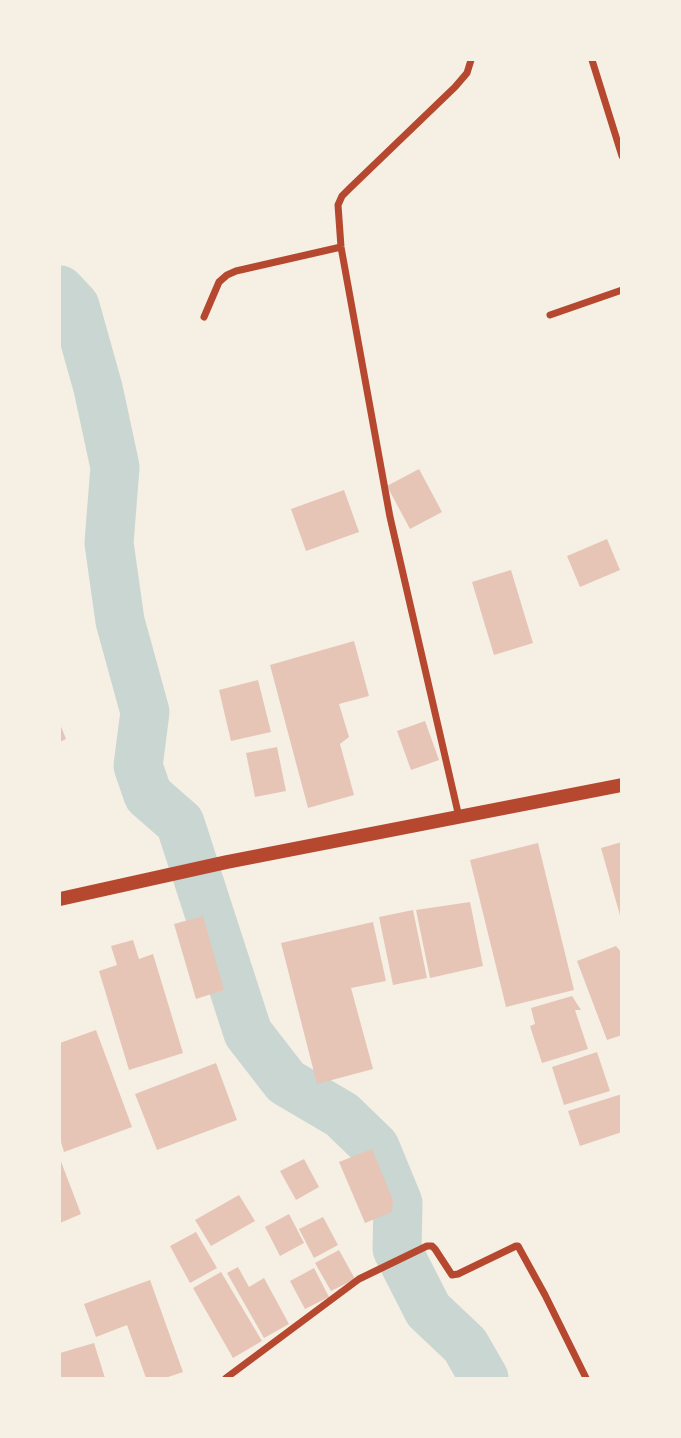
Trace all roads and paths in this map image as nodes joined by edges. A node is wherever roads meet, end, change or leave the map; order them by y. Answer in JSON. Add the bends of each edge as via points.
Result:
{"nodes":[{"id":1,"x":471,"y":60,"type":"edge"},
{"id":2,"x":592,"y":60,"type":"edge"},
{"id":3,"x":621,"y":156,"type":"edge"},
{"id":4,"x":341,"y":247,"type":"junction"},
{"id":5,"x":621,"y":290,"type":"edge"},
{"id":6,"x":550,"y":315,"type":"dead end"},
{"id":7,"x":204,"y":317,"type":"dead end"},
{"id":8,"x":621,"y":785,"type":"edge"},
{"id":9,"x":459,"y":817,"type":"junction"},
{"id":10,"x":60,"y":899,"type":"edge"},
{"id":11,"x":226,"y":1378,"type":"edge"},
{"id":12,"x":586,"y":1378,"type":"edge"}],
"edges":[{"from":1,"to":4,"type":"street","via":[[455,86],[342,196],[338,205]]},
{"from":2,"to":3,"type":"street"},
{"from":4,"to":7,"type":"street","via":[[227,275],[219,282]]},
{"from":4,"to":9,"type":"street","via":[[390,517]]},
{"from":5,"to":6,"type":"street"},
{"from":8,"to":9,"type":"main road"},
{"from":9,"to":10,"type":"main road"},
{"from":11,"to":12,"type":"street","via":[[322,1305],[371,1273],[427,1246],[439,1254],[452,1275],[518,1246]]}]}
